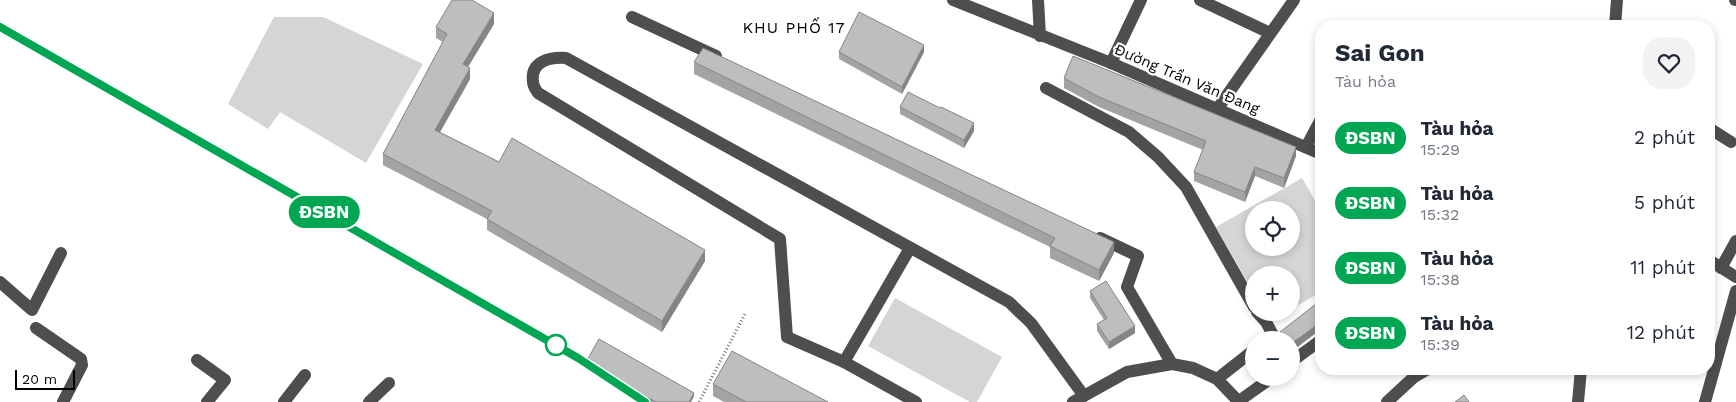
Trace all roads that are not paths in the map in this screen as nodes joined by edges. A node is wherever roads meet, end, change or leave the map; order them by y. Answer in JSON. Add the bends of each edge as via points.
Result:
{"nodes":[{"id":1,"x":953,"y":0,"type":"edge"},
{"id":2,"x":1038,"y":0,"type":"edge"},
{"id":3,"x":1141,"y":0,"type":"edge"},
{"id":4,"x":1200,"y":0,"type":"edge"},
{"id":5,"x":1294,"y":0,"type":"edge"},
{"id":6,"x":1614,"y":1,"type":"edge"},
{"id":7,"x":632,"y":16,"type":"dead end"},
{"id":8,"x":1615,"y":20,"type":"edge"},
{"id":9,"x":1270,"y":33,"type":"junction"},
{"id":10,"x":1040,"y":36,"type":"junction"},
{"id":11,"x":732,"y":64,"type":"edge"},
{"id":12,"x":1111,"y":64,"type":"junction"},
{"id":13,"x":1046,"y":88,"type":"dead end"},
{"id":14,"x":1218,"y":108,"type":"junction"},
{"id":15,"x":1315,"y":130,"type":"edge"},
{"id":16,"x":1715,"y":132,"type":"edge"},
{"id":17,"x":1731,"y":142,"type":"dead end"},
{"id":18,"x":1306,"y":147,"type":"junction"},
{"id":19,"x":1315,"y":151,"type":"edge"},
{"id":20,"x":1093,"y":234,"type":"edge"},
{"id":21,"x":1736,"y":241,"type":"edge"},
{"id":22,"x":910,"y":248,"type":"junction"},
{"id":23,"x":61,"y":252,"type":"dead end"},
{"id":24,"x":1715,"y":264,"type":"edge"},
{"id":25,"x":1721,"y":268,"type":"junction"},
{"id":26,"x":1736,"y":277,"type":"edge"},
{"id":27,"x":0,"y":282,"type":"edge"},
{"id":28,"x":1245,"y":291,"type":"edge"},
{"id":29,"x":1736,"y":291,"type":"edge"},
{"id":30,"x":36,"y":328,"type":"dead end"},
{"id":31,"x":1315,"y":344,"type":"edge"},
{"id":32,"x":1300,"y":355,"type":"edge"},
{"id":33,"x":1245,"y":357,"type":"edge"},
{"id":34,"x":197,"y":360,"type":"dead end"},
{"id":35,"x":844,"y":362,"type":"junction"},
{"id":36,"x":1172,"y":364,"type":"junction"},
{"id":37,"x":1715,"y":369,"type":"edge"},
{"id":38,"x":305,"y":375,"type":"dead end"},
{"id":39,"x":1418,"y":375,"type":"edge"},
{"id":40,"x":1580,"y":375,"type":"edge"},
{"id":41,"x":1713,"y":375,"type":"edge"},
{"id":42,"x":1217,"y":379,"type":"junction"},
{"id":43,"x":388,"y":383,"type":"dead end"},
{"id":44,"x":1260,"y":386,"type":"edge"},
{"id":45,"x":1078,"y":399,"type":"edge"},
{"id":46,"x":63,"y":402,"type":"edge"},
{"id":47,"x":207,"y":402,"type":"edge"},
{"id":48,"x":284,"y":402,"type":"edge"},
{"id":49,"x":370,"y":402,"type":"edge"},
{"id":50,"x":916,"y":402,"type":"edge"},
{"id":51,"x":1239,"y":402,"type":"edge"},
{"id":52,"x":1387,"y":402,"type":"edge"},
{"id":53,"x":1578,"y":402,"type":"edge"},
{"id":54,"x":1706,"y":402,"type":"edge"}],
"edges":[{"from":1,"to":10,"type":"street","name":"Đường Trần Văn Đang"},
{"from":2,"to":10,"type":"street"},
{"from":3,"to":12,"type":"street"},
{"from":4,"to":9,"type":"street"},
{"from":5,"to":9,"type":"street"},
{"from":6,"to":8,"type":"street"},
{"from":7,"to":11,"type":"street"},
{"from":9,"to":14,"type":"street"},
{"from":10,"to":12,"type":"street","name":"Đường Trần Văn Đang"},
{"from":12,"to":14,"type":"street","name":"Đường Trần Văn Đang"},
{"from":13,"to":28,"type":"street","via":[[1129,132],[1158,157],[1186,187]]},
{"from":14,"to":18,"type":"street","name":"Đường Trần Văn Đang"},
{"from":15,"to":18,"type":"street"},
{"from":16,"to":17,"type":"street"},
{"from":18,"to":19,"type":"street","name":"Đường Trần Văn Đang"},
{"from":20,"to":36,"type":"street","via":[[1138,256],[1127,287]]},
{"from":21,"to":25,"type":"street"},
{"from":22,"to":35,"type":"street"},
{"from":22,"to":35,"type":"street","via":[[566,58],[553,57],[541,61],[534,70],[533,83],[538,93],[780,240],[787,337]]},
{"from":22,"to":45,"type":"street","via":[[1009,302],[1030,323]]},
{"from":23,"to":27,"type":"street","via":[[32,310]]},
{"from":24,"to":25,"type":"street"},
{"from":25,"to":26,"type":"street"},
{"from":29,"to":37,"type":"street"},
{"from":30,"to":46,"type":"street","via":[[81,359],[82,365]]},
{"from":31,"to":32,"type":"street"},
{"from":33,"to":42,"type":"street"},
{"from":34,"to":47,"type":"street","via":[[226,380]]},
{"from":35,"to":50,"type":"street"},
{"from":36,"to":42,"type":"street","via":[[1193,368]]},
{"from":36,"to":45,"type":"street","via":[[1127,372]]},
{"from":38,"to":48,"type":"street"},
{"from":39,"to":52,"type":"street"},
{"from":40,"to":53,"type":"street"},
{"from":41,"to":54,"type":"street"},
{"from":42,"to":51,"type":"street"},
{"from":43,"to":49,"type":"street"},
{"from":44,"to":51,"type":"street"}]}
